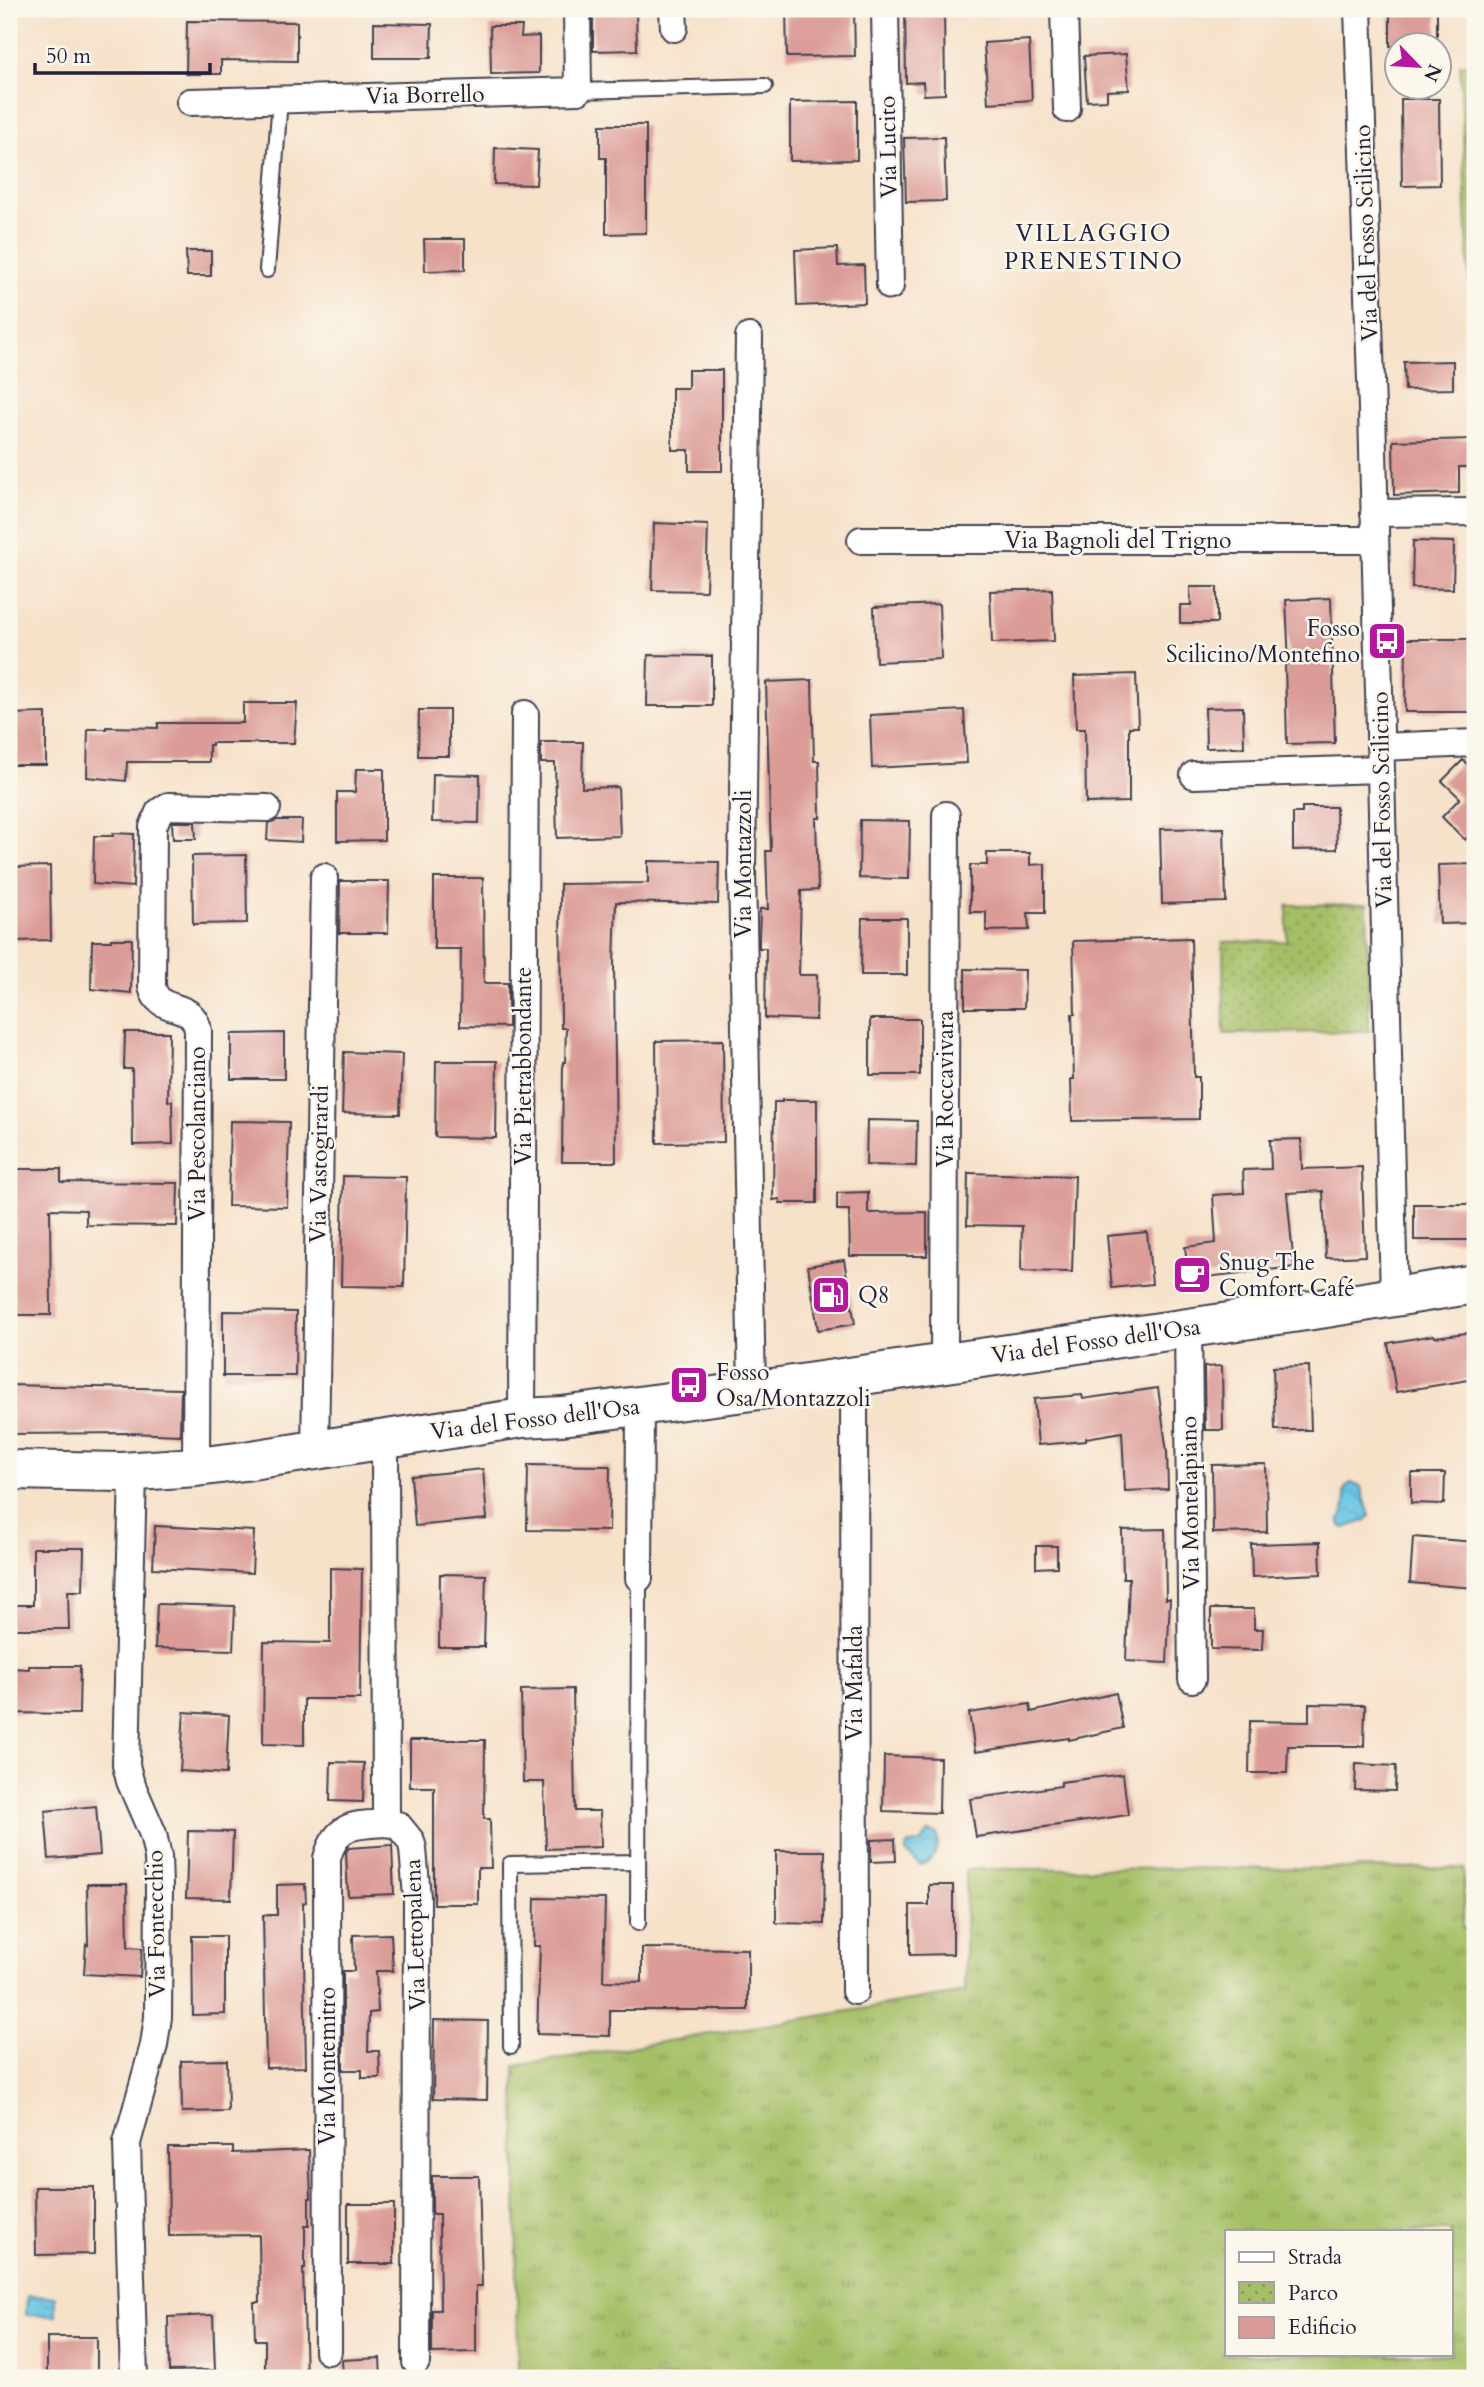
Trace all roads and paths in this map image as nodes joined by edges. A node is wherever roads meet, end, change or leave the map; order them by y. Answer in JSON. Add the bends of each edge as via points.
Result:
{"nodes":[{"id":1,"x":578,"y":9,"type":"edge"},
{"id":2,"x":885,"y":9,"type":"edge"},
{"id":3,"x":1065,"y":9,"type":"edge"},
{"id":4,"x":1358,"y":9,"type":"edge"},
{"id":5,"x":765,"y":86,"type":"dead end"},
{"id":6,"x":578,"y":91,"type":"junction"},
{"id":7,"x":280,"y":99,"type":"junction"},
{"id":8,"x":190,"y":102,"type":"dead end"},
{"id":9,"x":1067,"y":109,"type":"dead end"},
{"id":10,"x":267,"y":270,"type":"dead end"},
{"id":11,"x":890,"y":286,"type":"dead end"},
{"id":12,"x":749,"y":337,"type":"dead end"},
{"id":13,"x":1475,"y":512,"type":"edge"},
{"id":14,"x":1374,"y":513,"type":"junction"},
{"id":15,"x":861,"y":540,"type":"dead end"},
{"id":16,"x":1375,"y":540,"type":"junction"},
{"id":17,"x":524,"y":713,"type":"dead end"},
{"id":18,"x":1475,"y":743,"type":"edge"},
{"id":19,"x":1381,"y":758,"type":"junction"},
{"id":20,"x":1194,"y":775,"type":"dead end"},
{"id":21,"x":267,"y":808,"type":"dead end"},
{"id":22,"x":946,"y":815,"type":"dead end"},
{"id":23,"x":324,"y":877,"type":"dead end"},
{"id":24,"x":1475,"y":1284,"type":"edge"},
{"id":25,"x":1394,"y":1297,"type":"junction"},
{"id":26,"x":1188,"y":1327,"type":"junction"},
{"id":27,"x":944,"y":1363,"type":"junction"},
{"id":28,"x":853,"y":1376,"type":"junction"},
{"id":29,"x":752,"y":1391,"type":"junction"},
{"id":30,"x":639,"y":1406,"type":"junction"},
{"id":31,"x":522,"y":1418,"type":"junction"},
{"id":32,"x":385,"y":1440,"type":"junction"},
{"id":33,"x":315,"y":1451,"type":"junction"},
{"id":34,"x":196,"y":1467,"type":"junction"},
{"id":35,"x":9,"y":1470,"type":"edge"},
{"id":36,"x":133,"y":1472,"type":"junction"},
{"id":37,"x":639,"y":1578,"type":"joint"},
{"id":38,"x":1192,"y":1679,"type":"dead end"},
{"id":39,"x":386,"y":1823,"type":"junction"},
{"id":40,"x":638,"y":1861,"type":"junction"},
{"id":41,"x":638,"y":1923,"type":"dead end"},
{"id":42,"x":855,"y":1991,"type":"dead end"},
{"id":43,"x":511,"y":2046,"type":"dead end"},
{"id":44,"x":328,"y":2351,"type":"dead end"},
{"id":45,"x":416,"y":2362,"type":"dead end"},
{"id":46,"x":134,"y":2378,"type":"edge"}],
"edges":[{"from":1,"to":6,"type":"street"},
{"from":2,"to":11,"type":"street","name":"Via Lucito"},
{"from":3,"to":9,"type":"street"},
{"from":4,"to":14,"type":"street","name":"Via del Fosso Scilicino"},
{"from":5,"to":6,"type":"lane"},
{"from":6,"to":7,"type":"street","name":"Via Borrello"},
{"from":7,"to":8,"type":"street","name":"Via Borrello"},
{"from":7,"to":10,"type":"lane"},
{"from":12,"to":29,"type":"street","name":"Via Montazzoli","via":[[742,870]]},
{"from":13,"to":14,"type":"street"},
{"from":14,"to":16,"type":"street","name":"Via del Fosso Scilicino"},
{"from":15,"to":16,"type":"street","name":"Via Bagnoli del Trigno"},
{"from":16,"to":19,"type":"street","name":"Via del Fosso Scilicino"},
{"from":17,"to":31,"type":"street","name":"Via Pietrabbondante"},
{"from":18,"to":19,"type":"street"},
{"from":19,"to":20,"type":"street"},
{"from":19,"to":25,"type":"street","name":"Via del Fosso Scilicino"},
{"from":21,"to":34,"type":"street","name":"Via Pescolanciano","via":[[168,806],[154,822],[152,987],[162,1004],[191,1015],[198,1031]]},
{"from":22,"to":27,"type":"street","name":"Via Roccavivara"},
{"from":23,"to":33,"type":"street","name":"Via Vastogirardi"},
{"from":24,"to":25,"type":"street","name":"Via del Fosso dell'Osa"},
{"from":25,"to":26,"type":"street","name":"Via del Fosso dell'Osa"},
{"from":26,"to":27,"type":"street","name":"Via del Fosso dell'Osa"},
{"from":26,"to":38,"type":"street","name":"Via Montelapiano"},
{"from":27,"to":28,"type":"street","name":"Via del Fosso dell'Osa"},
{"from":28,"to":29,"type":"street","name":"Via del Fosso dell'Osa"},
{"from":28,"to":42,"type":"street","name":"Via Mafalda"},
{"from":29,"to":30,"type":"street","name":"Via del Fosso dell'Osa"},
{"from":30,"to":31,"type":"street","name":"Via del Fosso dell'Osa"},
{"from":30,"to":37,"type":"street"},
{"from":31,"to":32,"type":"street","name":"Via del Fosso dell'Osa"},
{"from":32,"to":33,"type":"street","name":"Via del Fosso dell'Osa"},
{"from":32,"to":39,"type":"street"},
{"from":33,"to":34,"type":"street","name":"Via del Fosso dell'Osa"},
{"from":34,"to":36,"type":"street","name":"Via del Fosso dell'Osa"},
{"from":35,"to":36,"type":"street","name":"Via del Fosso dell'Osa"},
{"from":36,"to":46,"type":"street","name":"Via Fontecchio","via":[[126,1765],[153,1834],[159,1886],[158,2017],[127,2143]]},
{"from":37,"to":40,"type":"lane"},
{"from":39,"to":44,"type":"street","name":"Via Montemitro","via":[[349,1826],[334,1838],[327,1858]]},
{"from":39,"to":45,"type":"street","name":"Via Lettopalena","via":[[398,1825],[411,1841],[417,1897]]},
{"from":40,"to":41,"type":"lane"},
{"from":40,"to":43,"type":"lane","via":[[510,1864]]}]}
